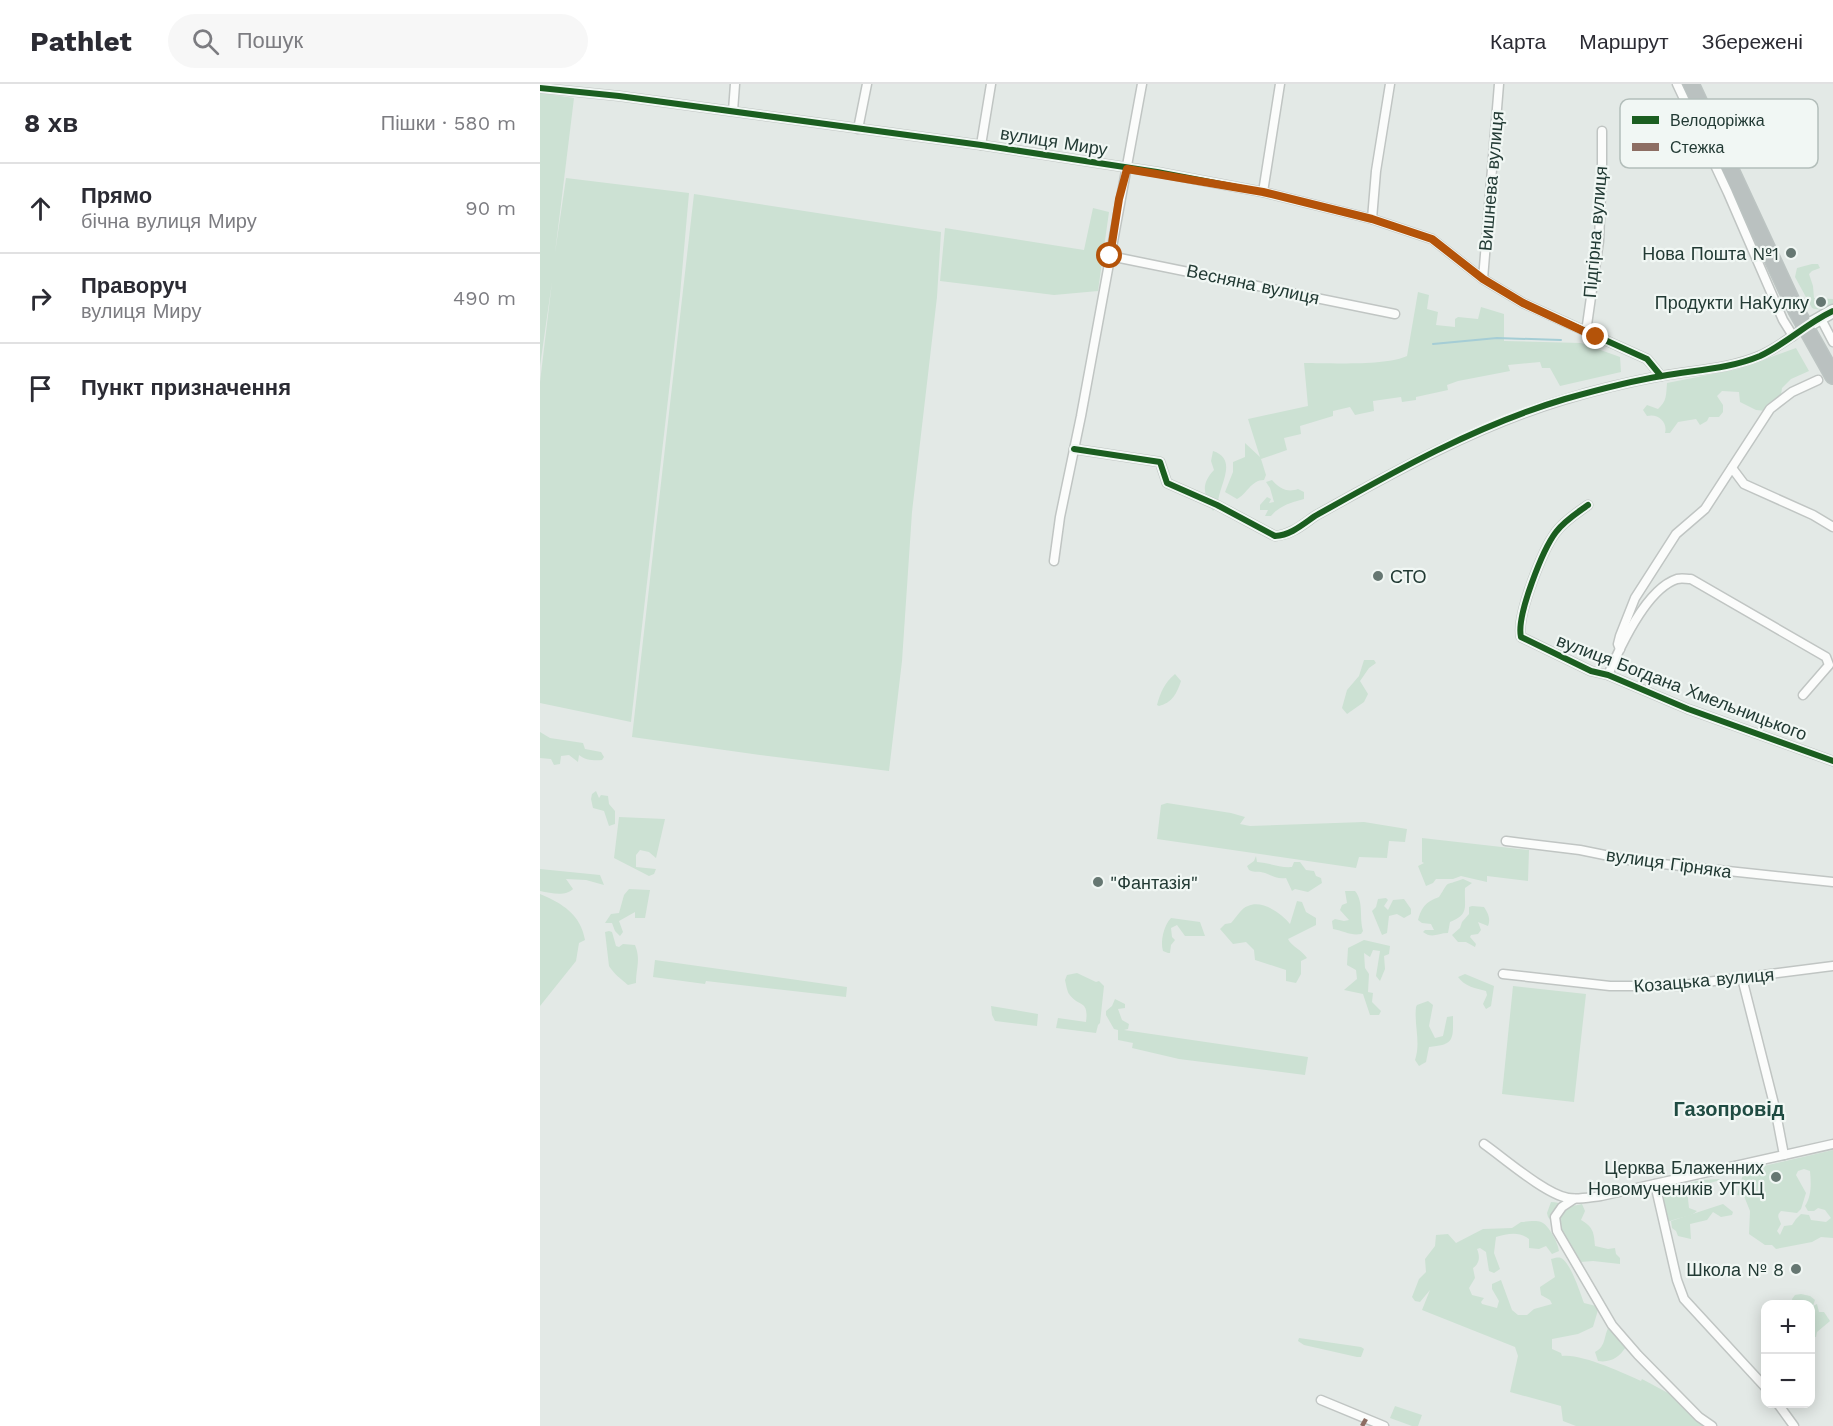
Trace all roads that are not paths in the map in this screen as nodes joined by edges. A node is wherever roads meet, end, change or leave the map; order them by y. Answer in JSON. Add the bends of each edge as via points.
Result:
{"nodes":[{"id":1,"x":735,"y":84,"type":"edge"},
{"id":2,"x":867,"y":84,"type":"edge"},
{"id":3,"x":991,"y":84,"type":"edge"},
{"id":4,"x":1142,"y":84,"type":"edge"},
{"id":5,"x":1280,"y":84,"type":"edge"},
{"id":6,"x":1390,"y":84,"type":"edge"},
{"id":7,"x":1499,"y":84,"type":"edge"},
{"id":8,"x":1677,"y":84,"type":"edge"},
{"id":9,"x":1691,"y":84,"type":"edge"},
{"id":10,"x":540,"y":88,"type":"edge"},
{"id":11,"x":1684,"y":99,"type":"edge"},
{"id":12,"x":1698,"y":99,"type":"edge"},
{"id":13,"x":733,"y":111,"type":"junction"},
{"id":14,"x":858,"y":129,"type":"junction"},
{"id":15,"x":1602,"y":132,"type":"dead end"},
{"id":16,"x":981,"y":145,"type":"junction"},
{"id":17,"x":1716,"y":168,"type":"edge"},
{"id":18,"x":1728,"y":168,"type":"edge"},
{"id":19,"x":1127,"y":169,"type":"junction"},
{"id":20,"x":1263,"y":192,"type":"junction"},
{"id":21,"x":1372,"y":219,"type":"junction"},
{"id":22,"x":1110,"y":256,"type":"junction"},
{"id":23,"x":1483,"y":279,"type":"junction"},
{"id":24,"x":1833,"y":311,"type":"edge"},
{"id":25,"x":1395,"y":314,"type":"dead end"},
{"id":26,"x":1820,"y":317,"type":"junction"},
{"id":27,"x":1799,"y":331,"type":"junction"},
{"id":28,"x":1586,"y":332,"type":"junction"},
{"id":29,"x":1833,"y":342,"type":"edge"},
{"id":30,"x":1661,"y":376,"type":"junction"},
{"id":31,"x":1826,"y":378,"type":"edge"},
{"id":32,"x":1074,"y":449,"type":"junction"},
{"id":33,"x":1732,"y":468,"type":"junction"},
{"id":34,"x":1588,"y":505,"type":"dead end"},
{"id":35,"x":1833,"y":527,"type":"edge"},
{"id":36,"x":1054,"y":561,"type":"dead end"},
{"id":37,"x":1620,"y":649,"type":"junction"},
{"id":38,"x":1608,"y":675,"type":"junction"},
{"id":39,"x":1803,"y":695,"type":"dead end"},
{"id":40,"x":1833,"y":761,"type":"edge"},
{"id":41,"x":1506,"y":841,"type":"dead end"},
{"id":42,"x":1833,"y":882,"type":"edge"},
{"id":43,"x":1833,"y":966,"type":"edge"},
{"id":44,"x":1503,"y":974,"type":"dead end"},
{"id":45,"x":1742,"y":978,"type":"junction"},
{"id":46,"x":1484,"y":1144,"type":"dead end"},
{"id":47,"x":1833,"y":1144,"type":"edge"},
{"id":48,"x":1784,"y":1155,"type":"junction"},
{"id":49,"x":1655,"y":1184,"type":"junction"},
{"id":50,"x":1574,"y":1199,"type":"junction"},
{"id":51,"x":1761,"y":1383,"type":"edge"},
{"id":52,"x":1321,"y":1400,"type":"dead end"},
{"id":53,"x":1781,"y":1408,"type":"edge"},
{"id":54,"x":1364,"y":1422,"type":"edge"},
{"id":55,"x":1384,"y":1426,"type":"edge"},
{"id":56,"x":1712,"y":1426,"type":"edge"},
{"id":57,"x":1794,"y":1426,"type":"edge"}],
"edges":[{"from":1,"to":13,"type":"street"},
{"from":2,"to":14,"type":"street"},
{"from":3,"to":16,"type":"street"},
{"from":4,"to":19,"type":"street"},
{"from":5,"to":20,"type":"street"},
{"from":6,"to":21,"type":"street"},
{"from":7,"to":23,"type":"street","name":"Вишнева вулиця"},
{"from":8,"to":11,"type":"street"},
{"from":9,"to":12,"type":"highway"},
{"from":10,"to":13,"type":"street","name":"вулиця Миру","via":[[619,92]]},
{"from":13,"to":14,"type":"street","name":"вулиця Миру"},
{"from":14,"to":16,"type":"street","name":"вулиця Миру"},
{"from":15,"to":28,"type":"street","name":"Підгірна вулиця","via":[[1599,241]]},
{"from":16,"to":19,"type":"street","name":"вулиця Миру"},
{"from":17,"to":27,"type":"street","via":[[1782,318]]},
{"from":18,"to":27,"type":"highway"},
{"from":19,"to":20,"type":"street","name":"вулиця Миру"},
{"from":19,"to":22,"type":"street"},
{"from":20,"to":21,"type":"street","name":"вулиця Миру"},
{"from":21,"to":23,"type":"street","name":"вулиця Миру","via":[[1432,239]]},
{"from":22,"to":25,"type":"street","name":"Весняна вулиця"},
{"from":22,"to":32,"type":"street"},
{"from":23,"to":28,"type":"street","name":"вулиця Миру","via":[[1523,303]]},
{"from":24,"to":26,"type":"street"},
{"from":26,"to":27,"type":"street"},
{"from":26,"to":29,"type":"street"},
{"from":27,"to":30,"type":"street","via":[[1761,355],[1736,364]]},
{"from":27,"to":31,"type":"highway"},
{"from":28,"to":30,"type":"street","name":"вулиця Миру","via":[[1623,346],[1650,362]]},
{"from":30,"to":32,"type":"street","via":[[1565,399],[1514,416],[1429,454],[1283,536],[1275,536],[1167,483],[1160,462]]},
{"from":31,"to":33,"type":"street","name":"вулиця Богдана Хмельницького","via":[[1792,392],[1770,409]]},
{"from":32,"to":36,"type":"street"},
{"from":33,"to":35,"type":"street","via":[[1744,484],[1814,514]]},
{"from":33,"to":37,"type":"street","name":"вулиця Богдана Хмельницького","via":[[1705,510],[1676,534],[1647,578],[1625,619]]},
{"from":34,"to":38,"type":"street","name":"вулиця Богдана Хмельницького","via":[[1558,529],[1549,542],[1520,625],[1521,637],[1591,671]]},
{"from":37,"to":38,"type":"street"},
{"from":37,"to":39,"type":"street","via":[[1637,619],[1662,588],[1680,578],[1691,579],[1826,657],[1830,665]]},
{"from":38,"to":40,"type":"street","name":"вулиця Богдана Хмельницького","via":[[1688,709]]},
{"from":41,"to":42,"type":"street","name":"вулиця Гірняка","via":[[1634,861]]},
{"from":43,"to":45,"type":"street","name":"Козацька вулиця"},
{"from":44,"to":45,"type":"street","name":"Козацька вулиця","via":[[1627,987]]},
{"from":45,"to":48,"type":"street"},
{"from":46,"to":50,"type":"street","via":[[1546,1190]]},
{"from":47,"to":48,"type":"street"},
{"from":48,"to":49,"type":"street"},
{"from":49,"to":50,"type":"street"},
{"from":49,"to":51,"type":"street","via":[[1684,1299]]},
{"from":50,"to":56,"type":"street","via":[[1555,1217],[1557,1231],[1612,1325]]},
{"from":52,"to":54,"type":"street"},
{"from":53,"to":57,"type":"street"},
{"from":54,"to":55,"type":"street"}]}
